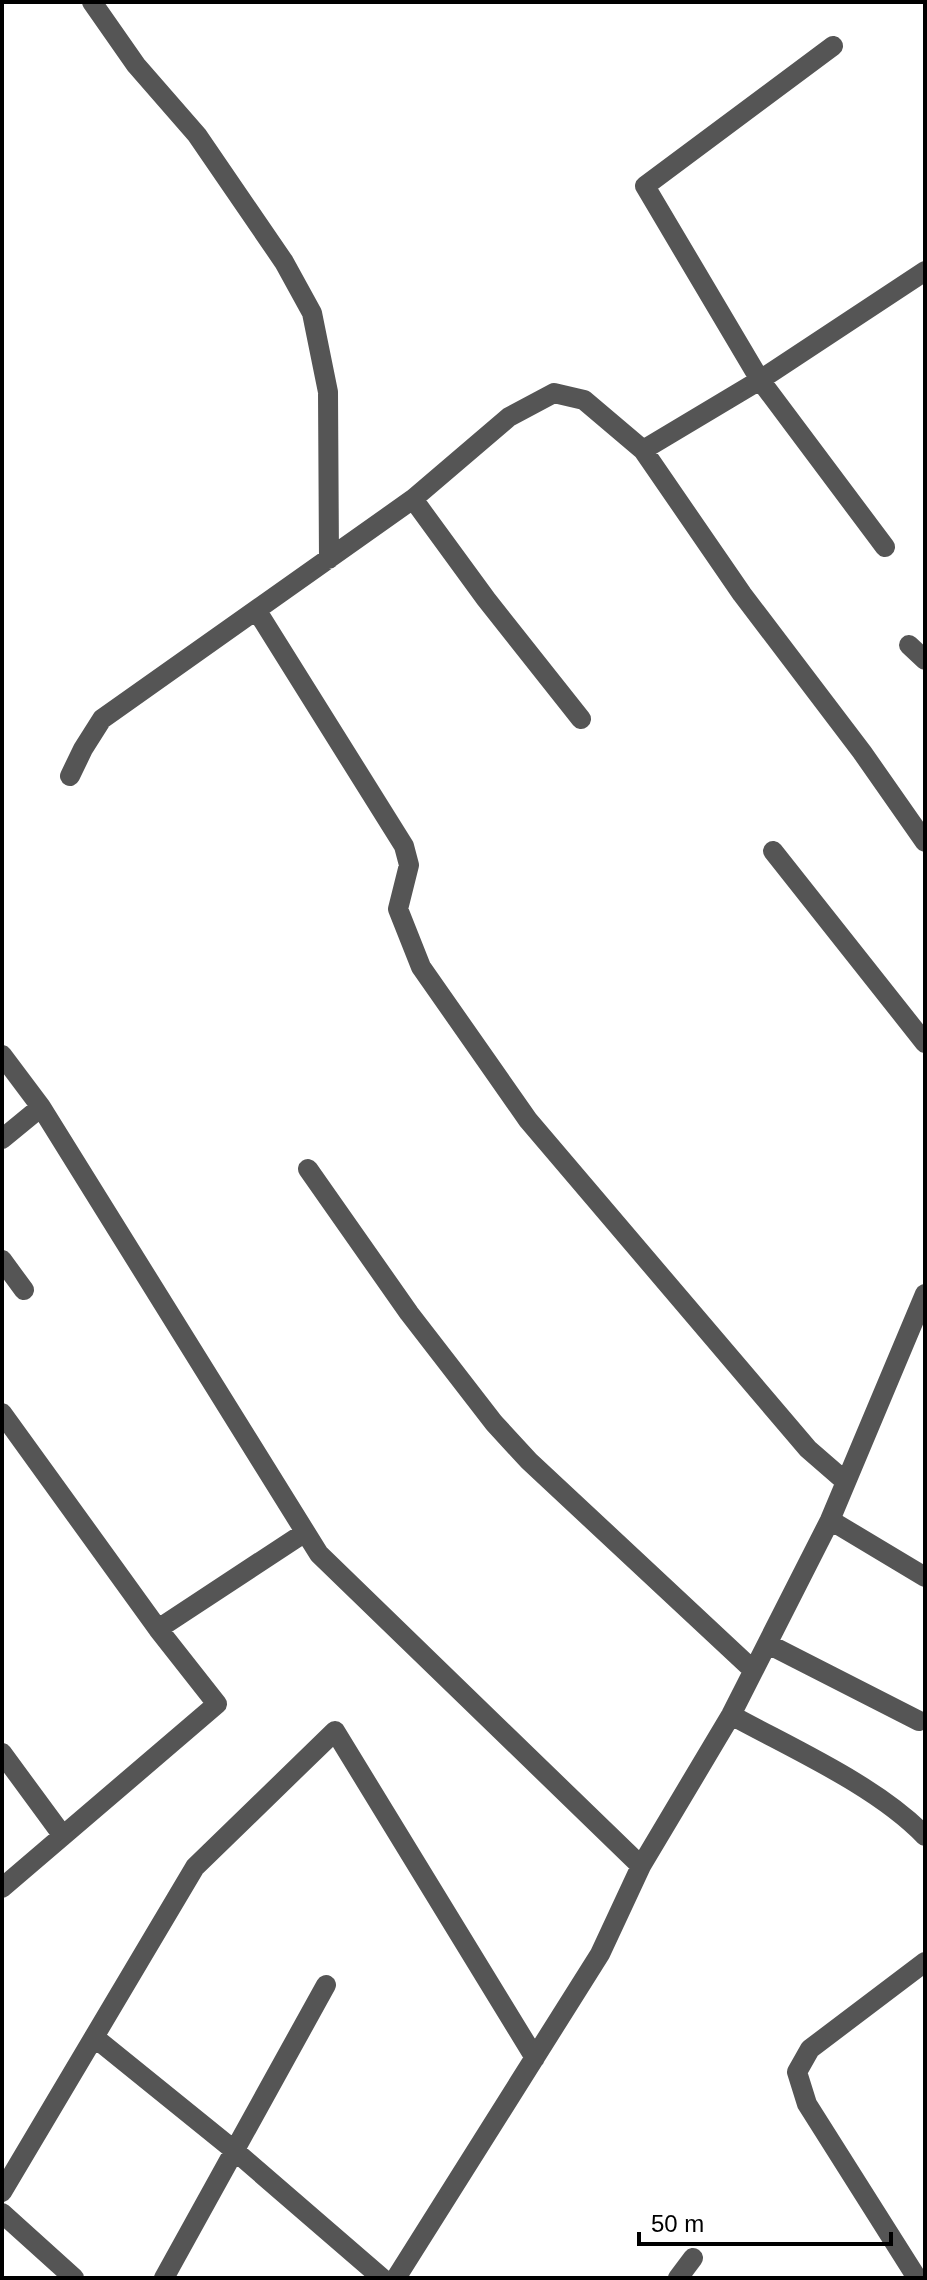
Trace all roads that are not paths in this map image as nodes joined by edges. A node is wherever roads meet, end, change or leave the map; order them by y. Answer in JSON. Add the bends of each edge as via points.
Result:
{"nodes":[{"id":1,"x":92,"y":2,"type":"edge"},
{"id":2,"x":833,"y":46,"type":"dead end"},
{"id":3,"x":925,"y":271,"type":"edge"},
{"id":4,"x":760,"y":380,"type":"junction"},
{"id":5,"x":643,"y":450,"type":"junction"},
{"id":6,"x":413,"y":499,"type":"junction"},
{"id":7,"x":885,"y":547,"type":"dead end"},
{"id":8,"x":329,"y":559,"type":"junction"},
{"id":9,"x":257,"y":611,"type":"junction"},
{"id":10,"x":909,"y":645,"type":"dead end"},
{"id":11,"x":925,"y":660,"type":"edge"},
{"id":12,"x":581,"y":719,"type":"dead end"},
{"id":13,"x":70,"y":776,"type":"dead end"},
{"id":14,"x":925,"y":842,"type":"edge"},
{"id":15,"x":773,"y":851,"type":"dead end"},
{"id":16,"x":925,"y":1043,"type":"edge"},
{"id":17,"x":2,"y":1055,"type":"edge"},
{"id":18,"x":41,"y":1107,"type":"junction"},
{"id":19,"x":2,"y":1139,"type":"edge"},
{"id":20,"x":308,"y":1169,"type":"dead end"},
{"id":21,"x":2,"y":1260,"type":"edge"},
{"id":22,"x":24,"y":1290,"type":"dead end"},
{"id":23,"x":925,"y":1294,"type":"edge"},
{"id":24,"x":2,"y":1413,"type":"edge"},
{"id":25,"x":846,"y":1482,"type":"junction"},
{"id":26,"x":830,"y":1520,"type":"junction"},
{"id":27,"x":304,"y":1533,"type":"junction"},
{"id":28,"x":925,"y":1577,"type":"edge"},
{"id":29,"x":158,"y":1629,"type":"junction"},
{"id":30,"x":768,"y":1644,"type":"junction"},
{"id":31,"x":753,"y":1670,"type":"junction"},
{"id":32,"x":731,"y":1715,"type":"junction"},
{"id":33,"x":919,"y":1721,"type":"dead end"},
{"id":34,"x":2,"y":1753,"type":"edge"},
{"id":35,"x":63,"y":1836,"type":"junction"},
{"id":36,"x":925,"y":1836,"type":"edge"},
{"id":37,"x":641,"y":1866,"type":"junction"},
{"id":38,"x":2,"y":1888,"type":"edge"},
{"id":39,"x":925,"y":1962,"type":"edge"},
{"id":40,"x":326,"y":1985,"type":"dead end"},
{"id":41,"x":94,"y":2037,"type":"junction"},
{"id":42,"x":535,"y":2058,"type":"junction"},
{"id":43,"x":235,"y":2151,"type":"junction"},
{"id":44,"x":2,"y":2192,"type":"edge"},
{"id":45,"x":2,"y":2213,"type":"edge"},
{"id":46,"x":693,"y":2258,"type":"dead end"},
{"id":47,"x":74,"y":2278,"type":"edge"},
{"id":48,"x":164,"y":2278,"type":"edge"},
{"id":49,"x":382,"y":2278,"type":"edge"},
{"id":50,"x":396,"y":2278,"type":"edge"},
{"id":51,"x":678,"y":2278,"type":"edge"},
{"id":52,"x":917,"y":2278,"type":"edge"}],
"edges":[{"from":1,"to":8,"type":"street","via":[[136,65],[197,135],[284,262],[312,313],[328,392]]},
{"from":2,"to":4,"type":"street","via":[[645,186]]},
{"from":3,"to":4,"type":"street"},
{"from":4,"to":5,"type":"street"},
{"from":4,"to":7,"type":"street"},
{"from":5,"to":6,"type":"street","via":[[584,400],[554,393],[509,417]]},
{"from":5,"to":14,"type":"street"},
{"from":6,"to":8,"type":"street"},
{"from":6,"to":12,"type":"street"},
{"from":8,"to":9,"type":"street"},
{"from":9,"to":13,"type":"street","via":[[102,719]]},
{"from":9,"to":25,"type":"street","via":[[404,846],[409,865],[398,909],[421,967],[528,1120],[808,1449]]},
{"from":10,"to":11,"type":"street"},
{"from":15,"to":16,"type":"street"},
{"from":17,"to":18,"type":"street"},
{"from":18,"to":19,"type":"street"},
{"from":18,"to":27,"type":"street"},
{"from":20,"to":31,"type":"street","via":[[494,1423]]},
{"from":21,"to":22,"type":"street"},
{"from":23,"to":25,"type":"street"},
{"from":24,"to":29,"type":"street"},
{"from":25,"to":26,"type":"street"},
{"from":26,"to":28,"type":"street"},
{"from":26,"to":30,"type":"street"},
{"from":27,"to":29,"type":"street"},
{"from":27,"to":37,"type":"street","via":[[319,1554]]},
{"from":29,"to":35,"type":"street","via":[[217,1704]]},
{"from":30,"to":31,"type":"street"},
{"from":30,"to":33,"type":"street"},
{"from":31,"to":32,"type":"street"},
{"from":32,"to":36,"type":"street","via":[[858,1785]]},
{"from":32,"to":37,"type":"street"},
{"from":34,"to":35,"type":"street"},
{"from":35,"to":38,"type":"street"},
{"from":37,"to":42,"type":"street","via":[[600,1954]]},
{"from":39,"to":52,"type":"street","via":[[810,2049],[797,2072],[807,2104]]},
{"from":40,"to":43,"type":"street"},
{"from":41,"to":42,"type":"street","via":[[195,1867],[335,1731]]},
{"from":41,"to":43,"type":"street"},
{"from":41,"to":44,"type":"street"},
{"from":42,"to":50,"type":"street"},
{"from":43,"to":48,"type":"street"},
{"from":43,"to":49,"type":"street"},
{"from":45,"to":47,"type":"street"},
{"from":46,"to":51,"type":"street"}]}
